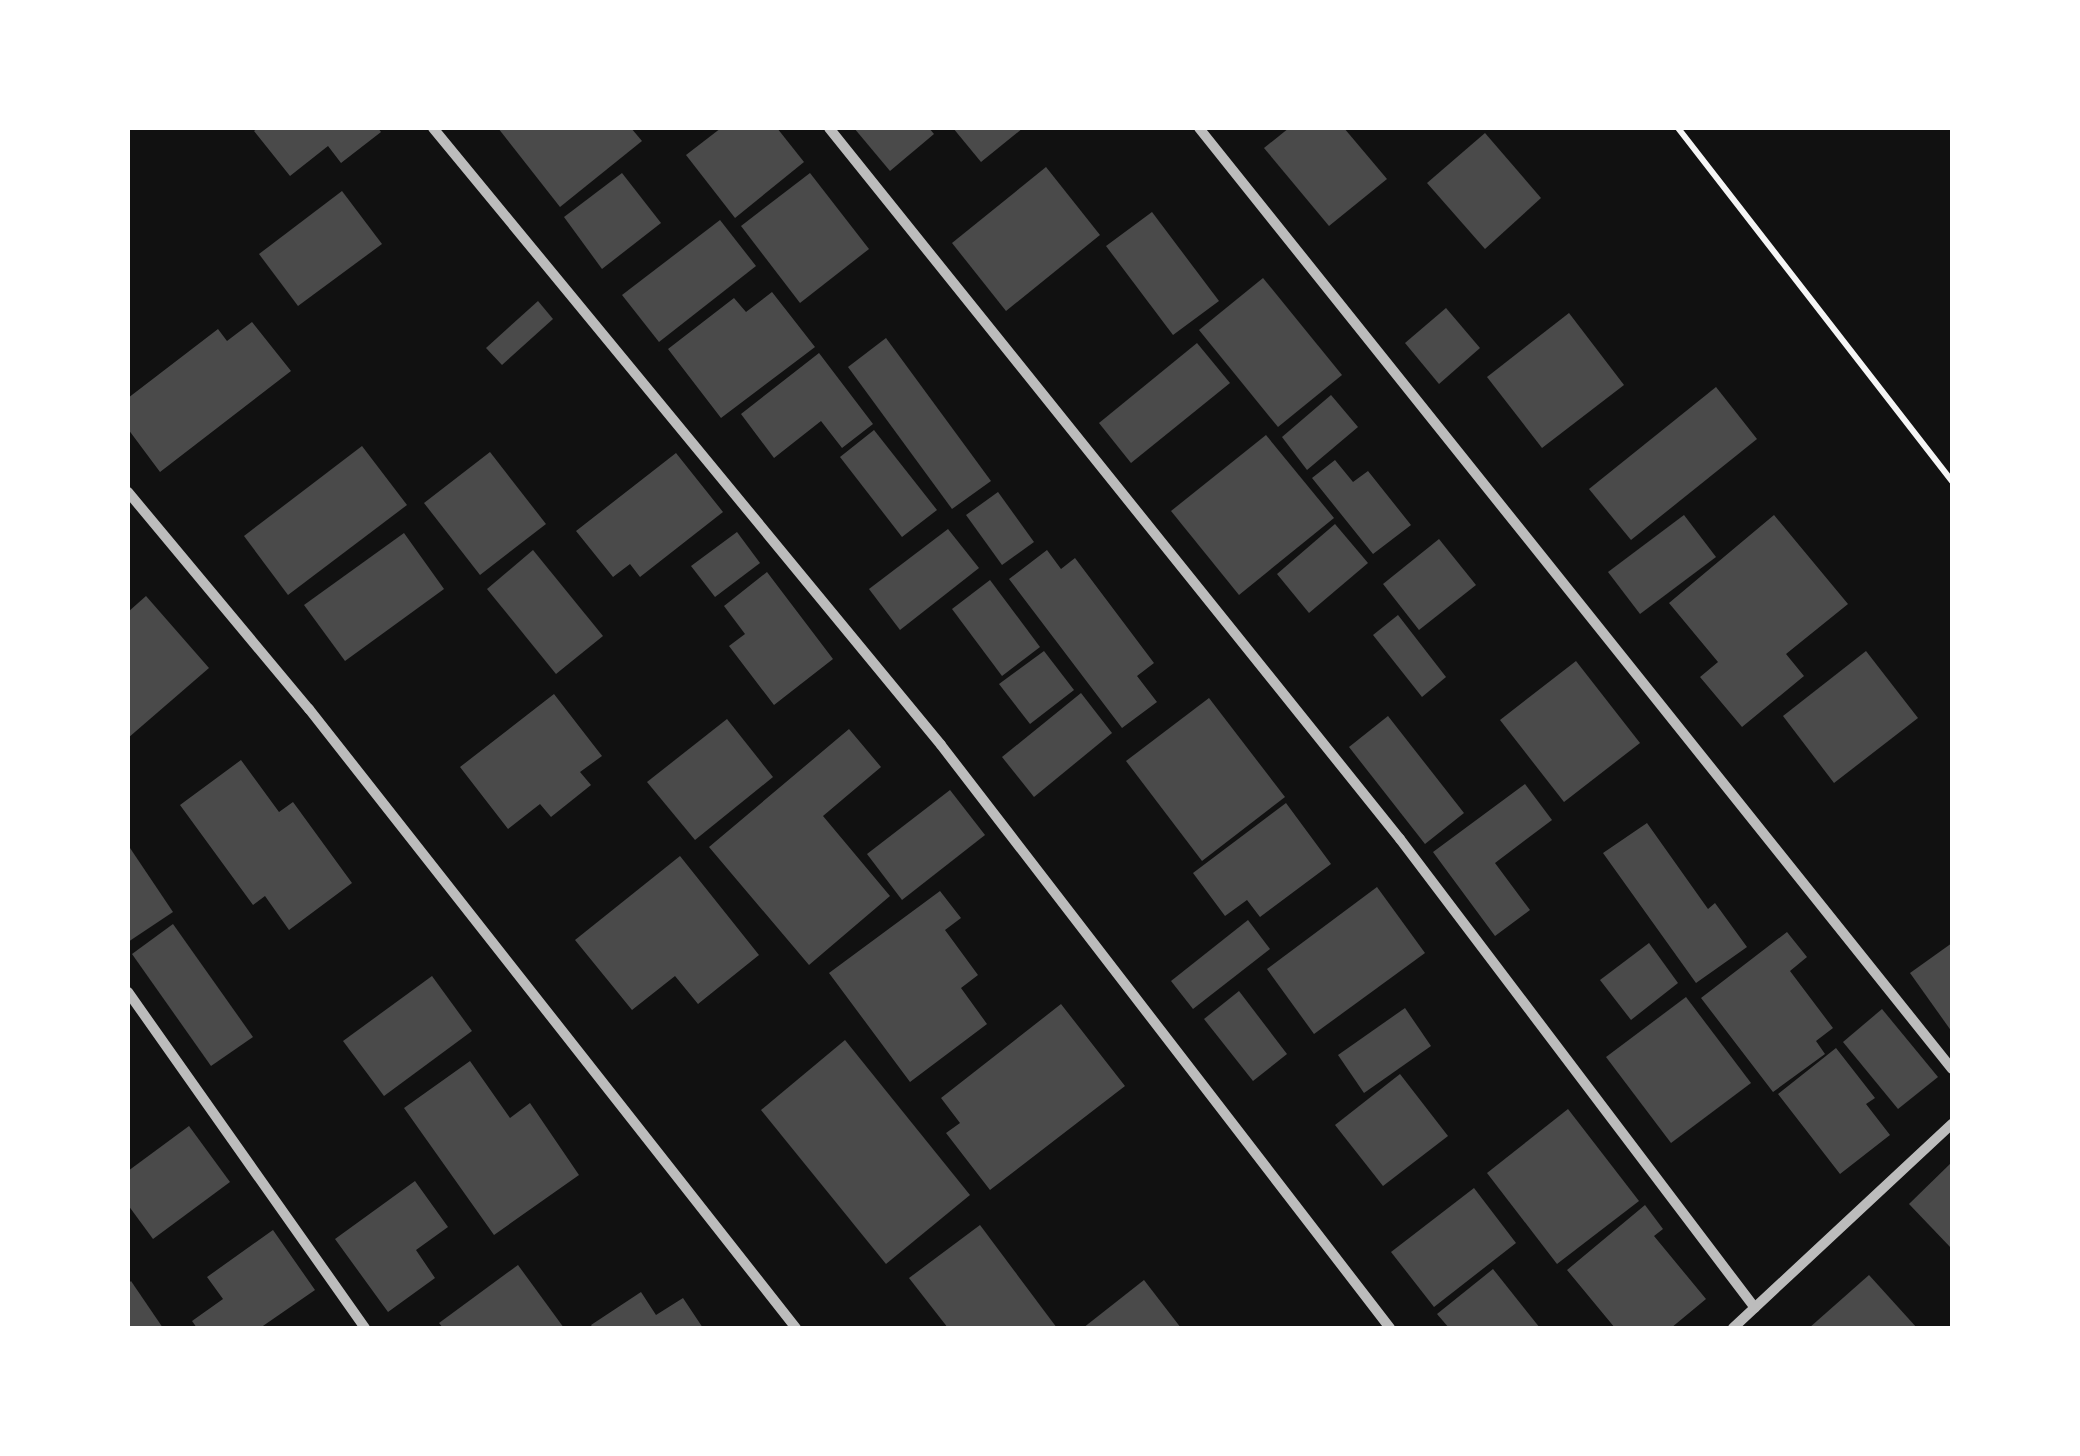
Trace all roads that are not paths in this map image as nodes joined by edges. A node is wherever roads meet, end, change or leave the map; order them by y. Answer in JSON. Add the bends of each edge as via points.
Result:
{"nodes":[{"id":1,"x":433,"y":128,"type":"edge"},
{"id":2,"x":829,"y":128,"type":"edge"},
{"id":3,"x":1199,"y":128,"type":"edge"},
{"id":4,"x":128,"y":492,"type":"edge"},
{"id":5,"x":128,"y":992,"type":"edge"},
{"id":6,"x":1952,"y":1069,"type":"edge"},
{"id":7,"x":1952,"y":1124,"type":"edge"},
{"id":8,"x":1755,"y":1308,"type":"junction"},
{"id":9,"x":365,"y":1328,"type":"edge"},
{"id":10,"x":796,"y":1328,"type":"edge"},
{"id":11,"x":1390,"y":1328,"type":"edge"},
{"id":12,"x":1733,"y":1328,"type":"edge"}],
"edges":[{"from":1,"to":11,"type":"street","via":[[941,744]]},
{"from":2,"to":8,"type":"street","via":[[1400,839]]},
{"from":3,"to":6,"type":"street"},
{"from":4,"to":10,"type":"street","via":[[308,709]]},
{"from":5,"to":9,"type":"street"},
{"from":7,"to":8,"type":"street"},
{"from":8,"to":12,"type":"street"}]}
